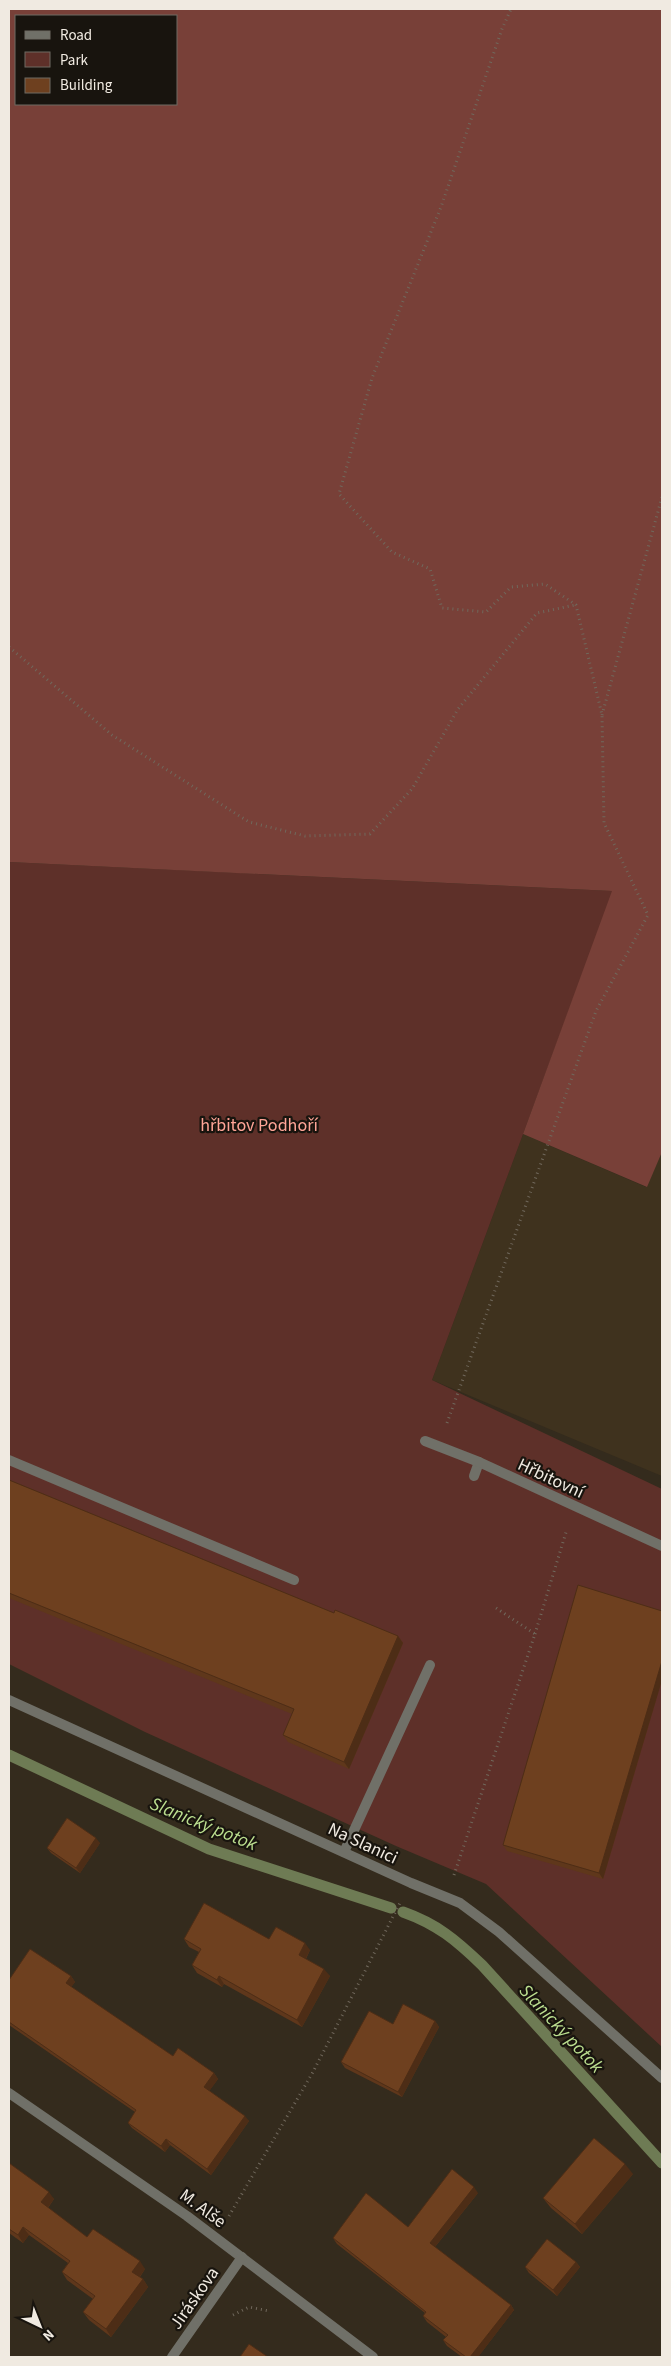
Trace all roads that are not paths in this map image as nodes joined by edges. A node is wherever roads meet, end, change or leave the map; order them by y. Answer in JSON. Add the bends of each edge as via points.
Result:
{"nodes":[{"id":1,"x":425,"y":1441,"type":"dead end"},
{"id":2,"x":9,"y":1460,"type":"edge"},
{"id":3,"x":479,"y":1462,"type":"junction"},
{"id":4,"x":474,"y":1476,"type":"dead end"},
{"id":5,"x":662,"y":1546,"type":"edge"},
{"id":6,"x":294,"y":1580,"type":"dead end"},
{"id":7,"x":430,"y":1665,"type":"dead end"},
{"id":8,"x":9,"y":1700,"type":"edge"},
{"id":9,"x":344,"y":1852,"type":"junction"},
{"id":10,"x":662,"y":2078,"type":"edge"},
{"id":11,"x":9,"y":2093,"type":"edge"},
{"id":12,"x":242,"y":2257,"type":"junction"},
{"id":13,"x":172,"y":2357,"type":"edge"},
{"id":14,"x":373,"y":2357,"type":"edge"}],
"edges":[{"from":1,"to":3,"type":"street","name":"Hřbitovní"},
{"from":2,"to":6,"type":"street"},
{"from":3,"to":4,"type":"street"},
{"from":3,"to":5,"type":"street","name":"Hřbitovní"},
{"from":7,"to":9,"type":"street"},
{"from":8,"to":9,"type":"street","name":"Na Slanici"},
{"from":9,"to":10,"type":"street","name":"Na Slanici","via":[[460,1903],[499,1932]]},
{"from":11,"to":12,"type":"street","name":"M. Alše"},
{"from":12,"to":13,"type":"street","name":"Jiráskova"},
{"from":12,"to":14,"type":"street","name":"M. Alše"}]}
